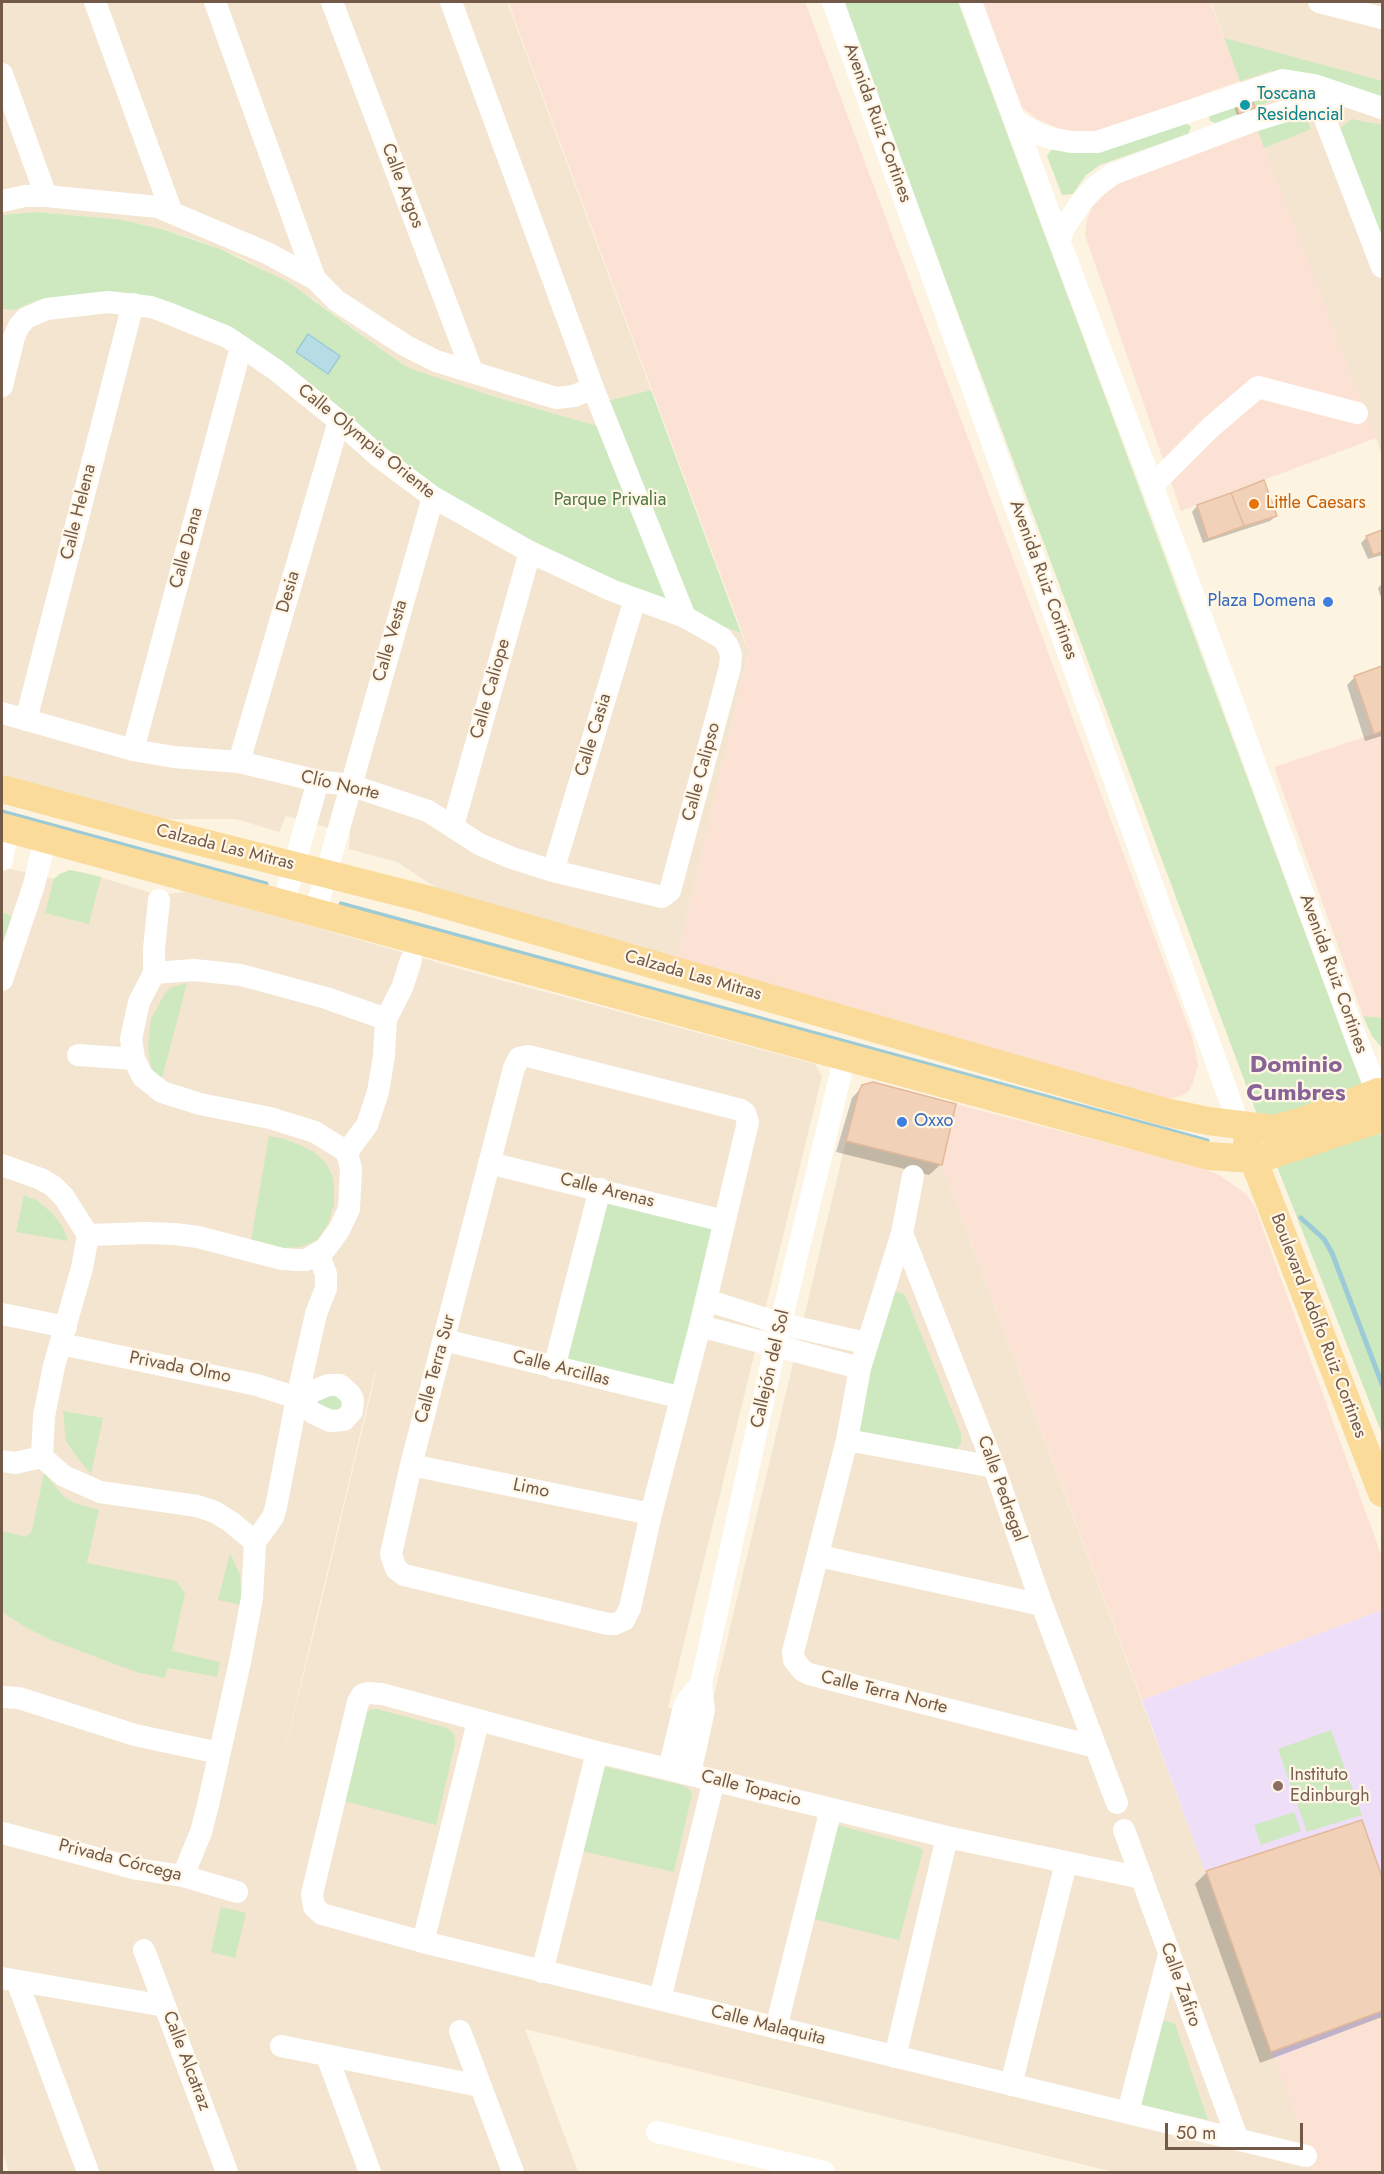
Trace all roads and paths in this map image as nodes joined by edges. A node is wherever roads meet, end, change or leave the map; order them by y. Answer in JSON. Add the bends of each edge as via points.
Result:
{"nodes":[{"id":1,"x":95,"y":2,"type":"edge"},
{"id":2,"x":215,"y":2,"type":"edge"},
{"id":3,"x":332,"y":2,"type":"edge"},
{"id":4,"x":451,"y":2,"type":"edge"},
{"id":5,"x":833,"y":2,"type":"edge"},
{"id":6,"x":972,"y":2,"type":"edge"},
{"id":7,"x":1321,"y":2,"type":"edge"},
{"id":8,"x":1383,"y":18,"type":"edge"},
{"id":9,"x":2,"y":74,"type":"edge"},
{"id":10,"x":1316,"y":93,"type":"junction"},
{"id":11,"x":1198,"y":108,"type":"junction"},
{"id":12,"x":1383,"y":108,"type":"edge"},
{"id":13,"x":1015,"y":120,"type":"junction"},
{"id":14,"x":1209,"y":138,"type":"junction"},
{"id":15,"x":46,"y":196,"type":"junction"},
{"id":16,"x":2,"y":201,"type":"edge"},
{"id":17,"x":172,"y":213,"type":"junction"},
{"id":18,"x":1059,"y":240,"type":"junction"},
{"id":19,"x":1383,"y":267,"type":"edge"},
{"id":20,"x":315,"y":279,"type":"junction"},
{"id":21,"x":133,"y":304,"type":"junction"},
{"id":22,"x":241,"y":346,"type":"junction"},
{"id":23,"x":472,"y":370,"type":"junction"},
{"id":24,"x":2,"y":386,"type":"edge"},
{"id":25,"x":593,"y":388,"type":"junction"},
{"id":26,"x":1357,"y":413,"type":"dead end"},
{"id":27,"x":339,"y":421,"type":"junction"},
{"id":28,"x":1152,"y":486,"type":"junction"},
{"id":29,"x":432,"y":497,"type":"junction"},
{"id":30,"x":530,"y":552,"type":"junction"},
{"id":31,"x":634,"y":599,"type":"junction"},
{"id":32,"x":685,"y":617,"type":"junction"},
{"id":33,"x":729,"y":646,"type":"joint"},
{"id":34,"x":2,"y":713,"type":"edge"},
{"id":35,"x":26,"y":720,"type":"junction"},
{"id":36,"x":133,"y":750,"type":"junction"},
{"id":37,"x":239,"y":762,"type":"junction"},
{"id":38,"x":318,"y":781,"type":"junction"},
{"id":39,"x":350,"y":784,"type":"junction"},
{"id":40,"x":2,"y":789,"type":"edge"},
{"id":41,"x":453,"y":826,"type":"junction"},
{"id":42,"x":5,"y":828,"type":"edge"},
{"id":43,"x":45,"y":839,"type":"junction"},
{"id":44,"x":2,"y":860,"type":"edge"},
{"id":45,"x":295,"y":864,"type":"junction"},
{"id":46,"x":553,"y":871,"type":"junction"},
{"id":47,"x":325,"y":873,"type":"junction"},
{"id":48,"x":665,"y":896,"type":"joint"},
{"id":49,"x":159,"y":900,"type":"dead end"},
{"id":50,"x":283,"y":905,"type":"junction"},
{"id":51,"x":315,"y":913,"type":"junction"},
{"id":52,"x":411,"y":960,"type":"dead end"},
{"id":53,"x":154,"y":973,"type":"junction"},
{"id":54,"x":2,"y":980,"type":"edge"},
{"id":55,"x":386,"y":1019,"type":"junction"},
{"id":56,"x":1359,"y":1046,"type":"junction"},
{"id":57,"x":78,"y":1055,"type":"dead end"},
{"id":58,"x":845,"y":1056,"type":"junction"},
{"id":59,"x":134,"y":1059,"type":"junction"},
{"id":60,"x":1383,"y":1062,"type":"edge"},
{"id":61,"x":1381,"y":1101,"type":"edge"},
{"id":62,"x":1239,"y":1125,"type":"junction"},
{"id":63,"x":347,"y":1152,"type":"junction"},
{"id":64,"x":1254,"y":1159,"type":"junction"},
{"id":65,"x":489,"y":1162,"type":"junction"},
{"id":66,"x":2,"y":1165,"type":"edge"},
{"id":67,"x":913,"y":1176,"type":"dead end"},
{"id":68,"x":600,"y":1189,"type":"junction"},
{"id":69,"x":724,"y":1221,"type":"junction"},
{"id":70,"x":902,"y":1233,"type":"junction"},
{"id":71,"x":88,"y":1235,"type":"junction"},
{"id":72,"x":318,"y":1253,"type":"junction"},
{"id":73,"x":706,"y":1300,"type":"junction"},
{"id":74,"x":2,"y":1314,"type":"edge"},
{"id":75,"x":782,"y":1324,"type":"junction"},
{"id":76,"x":700,"y":1326,"type":"junction"},
{"id":77,"x":64,"y":1335,"type":"junction"},
{"id":78,"x":444,"y":1341,"type":"junction"},
{"id":79,"x":866,"y":1343,"type":"junction"},
{"id":80,"x":775,"y":1347,"type":"junction"},
{"id":81,"x":554,"y":1368,"type":"junction"},
{"id":82,"x":860,"y":1368,"type":"junction"},
{"id":83,"x":680,"y":1397,"type":"junction"},
{"id":84,"x":297,"y":1398,"type":"junction"},
{"id":85,"x":847,"y":1440,"type":"junction"},
{"id":86,"x":42,"y":1457,"type":"junction"},
{"id":87,"x":2,"y":1461,"type":"edge"},
{"id":88,"x":411,"y":1465,"type":"junction"},
{"id":89,"x":994,"y":1467,"type":"junction"},
{"id":90,"x":1383,"y":1493,"type":"edge"},
{"id":91,"x":651,"y":1514,"type":"junction"},
{"id":92,"x":255,"y":1542,"type":"junction"},
{"id":93,"x":819,"y":1556,"type":"junction"},
{"id":94,"x":1042,"y":1605,"type":"junction"},
{"id":95,"x":7,"y":1694,"type":"edge"},
{"id":96,"x":478,"y":1722,"type":"junction"},
{"id":97,"x":1096,"y":1747,"type":"junction"},
{"id":98,"x":597,"y":1752,"type":"junction"},
{"id":99,"x":219,"y":1753,"type":"junction"},
{"id":100,"x":680,"y":1772,"type":"junction"},
{"id":101,"x":714,"y":1780,"type":"junction"},
{"id":102,"x":1117,"y":1803,"type":"dead end"},
{"id":103,"x":831,"y":1809,"type":"junction"},
{"id":104,"x":1124,"y":1830,"type":"dead end"},
{"id":105,"x":2,"y":1833,"type":"edge"},
{"id":106,"x":947,"y":1837,"type":"junction"},
{"id":107,"x":1066,"y":1863,"type":"junction"},
{"id":108,"x":183,"y":1876,"type":"junction"},
{"id":109,"x":1142,"y":1878,"type":"junction"},
{"id":110,"x":237,"y":1892,"type":"dead end"},
{"id":111,"x":312,"y":1894,"type":"joint"},
{"id":112,"x":423,"y":1942,"type":"junction"},
{"id":113,"x":144,"y":1950,"type":"dead end"},
{"id":114,"x":1168,"y":1955,"type":"junction"},
{"id":115,"x":542,"y":1972,"type":"junction"},
{"id":116,"x":9,"y":1979,"type":"edge"},
{"id":117,"x":660,"y":1999,"type":"junction"},
{"id":118,"x":165,"y":2006,"type":"junction"},
{"id":119,"x":776,"y":2028,"type":"junction"},
{"id":120,"x":460,"y":2031,"type":"dead end"},
{"id":121,"x":281,"y":2046,"type":"dead end"},
{"id":122,"x":327,"y":2056,"type":"junction"},
{"id":123,"x":895,"y":2057,"type":"junction"},
{"id":124,"x":1011,"y":2085,"type":"junction"},
{"id":125,"x":480,"y":2086,"type":"junction"},
{"id":126,"x":1128,"y":2112,"type":"junction"},
{"id":127,"x":657,"y":2132,"type":"dead end"},
{"id":128,"x":1238,"y":2140,"type":"junction"},
{"id":129,"x":1306,"y":2156,"type":"dead end"},
{"id":130,"x":88,"y":2172,"type":"edge"},
{"id":131,"x":227,"y":2172,"type":"edge"},
{"id":132,"x":370,"y":2172,"type":"edge"},
{"id":133,"x":513,"y":2172,"type":"edge"},
{"id":134,"x":824,"y":2172,"type":"edge"}],
"edges":[{"from":1,"to":17,"type":"street"},
{"from":2,"to":20,"type":"street"},
{"from":3,"to":23,"type":"street","name":"Calle Argos"},
{"from":4,"to":25,"type":"street"},
{"from":5,"to":62,"type":"street","name":"Avenida Ruiz Cortines"},
{"from":6,"to":13,"type":"street","name":"Avenida Ruiz Cortines"},
{"from":7,"to":8,"type":"street"},
{"from":9,"to":15,"type":"street"},
{"from":10,"to":11,"type":"street","via":[[1293,81],[1272,82]]},
{"from":10,"to":12,"type":"street"},
{"from":10,"to":14,"type":"street"},
{"from":10,"to":19,"type":"street"},
{"from":11,"to":13,"type":"street","via":[[1097,142],[1050,138]]},
{"from":11,"to":14,"type":"street"},
{"from":13,"to":18,"type":"street","name":"Avenida Ruiz Cortines"},
{"from":14,"to":18,"type":"street","via":[[1113,174],[1082,201]]},
{"from":15,"to":16,"type":"street"},
{"from":15,"to":17,"type":"street","via":[[158,207]]},
{"from":17,"to":20,"type":"street","via":[[267,253]]},
{"from":18,"to":28,"type":"street","name":"Avenida Ruiz Cortines"},
{"from":20,"to":23,"type":"street","via":[[337,301],[406,346],[435,361]]},
{"from":21,"to":22,"type":"street","name":"Calle Olympia Oriente","via":[[190,321]]},
{"from":21,"to":24,"type":"street","name":"Calle Olympia Oriente","via":[[67,305],[26,318],[14,337]]},
{"from":21,"to":35,"type":"street","name":"Calle Helena"},
{"from":22,"to":27,"type":"street","name":"Calle Olympia Oriente"},
{"from":22,"to":36,"type":"street","name":"Calle Dana"},
{"from":23,"to":25,"type":"street","via":[[556,398]]},
{"from":25,"to":32,"type":"street"},
{"from":26,"to":28,"type":"street","via":[[1258,387]]},
{"from":27,"to":29,"type":"street","name":"Calle Olympia Oriente"},
{"from":27,"to":37,"type":"street","name":"Desia"},
{"from":28,"to":56,"type":"street","name":"Avenida Ruiz Cortines"},
{"from":29,"to":30,"type":"street","name":"Calle Olympia Oriente"},
{"from":29,"to":39,"type":"street","name":"Calle Vesta"},
{"from":30,"to":31,"type":"street","name":"Calle Olympia Oriente"},
{"from":30,"to":41,"type":"street","name":"Calle Caliope"},
{"from":31,"to":32,"type":"street","name":"Calle Olympia Oriente"},
{"from":31,"to":46,"type":"street","name":"Calle Casia"},
{"from":32,"to":33,"type":"street","name":"Calle Olympia Oriente"},
{"from":33,"to":48,"type":"street","name":"Calle Calipso","via":[[730,667],[670,891]]},
{"from":34,"to":35,"type":"street","name":"Clío Norte"},
{"from":35,"to":36,"type":"street","name":"Clío Norte"},
{"from":36,"to":37,"type":"street","name":"Clío Norte"},
{"from":37,"to":38,"type":"street","name":"Clío Norte"},
{"from":38,"to":39,"type":"street","name":"Clío Norte"},
{"from":38,"to":45,"type":"street"},
{"from":39,"to":41,"type":"street","name":"Clío Norte","via":[[428,811]]},
{"from":39,"to":47,"type":"street","name":"Calle Vesta"},
{"from":40,"to":45,"type":"main road","name":"Calzada Las Mitras"},
{"from":41,"to":46,"type":"street","name":"Clío Norte","via":[[479,844]]},
{"from":42,"to":43,"type":"main road","name":"Calzada Las Mitras"},
{"from":42,"to":44,"type":"street"},
{"from":43,"to":50,"type":"main road","name":"Calzada Las Mitras"},
{"from":43,"to":54,"type":"street"},
{"from":45,"to":47,"type":"main road","name":"Calzada Las Mitras"},
{"from":45,"to":50,"type":"street"},
{"from":46,"to":48,"type":"street","name":"Clío Norte","via":[[658,898]]},
{"from":47,"to":51,"type":"street","name":"Calle Vesta"},
{"from":47,"to":62,"type":"main road","name":"Calzada Las Mitras","via":[[1165,1112]]},
{"from":49,"to":53,"type":"street"},
{"from":50,"to":51,"type":"main road","name":"Calzada Las Mitras"},
{"from":51,"to":58,"type":"main road","name":"Calzada Las Mitras"},
{"from":52,"to":55,"type":"street"},
{"from":53,"to":55,"type":"street","via":[[194,970],[240,975]]},
{"from":53,"to":59,"type":"street","via":[[134,1021]]},
{"from":55,"to":63,"type":"street","via":[[378,1092],[367,1125]]},
{"from":56,"to":60,"type":"street"},
{"from":56,"to":61,"type":"street","name":"Avenida Ruiz Cortines"},
{"from":57,"to":59,"type":"street"},
{"from":58,"to":64,"type":"main road","name":"Calzada Las Mitras","via":[[1209,1156]]},
{"from":58,"to":75,"type":"street","name":"Callejón del Sol"},
{"from":59,"to":63,"type":"street","via":[[143,1077],[162,1092],[315,1132]]},
{"from":61,"to":62,"type":"main road","name":"Calzada Las Mitras","via":[[1274,1129]]},
{"from":61,"to":64,"type":"main road","name":"Calzada Las Mitras","via":[[1271,1155]]},
{"from":62,"to":64,"type":"main road","name":"Avenida Ruiz Cortines"},
{"from":63,"to":72,"type":"street","via":[[351,1169],[349,1209],[326,1248]]},
{"from":64,"to":90,"type":"main road","name":"Boulevard Adolfo Ruiz Cortines"},
{"from":65,"to":68,"type":"street","name":"Calle Arenas"},
{"from":65,"to":69,"type":"street","name":"Calle Terra Sur","via":[[516,1062],[523,1057],[539,1059],[745,1113],[748,1130]]},
{"from":65,"to":78,"type":"street","name":"Calle Terra Sur"},
{"from":66,"to":71,"type":"street","via":[[53,1186]]},
{"from":67,"to":70,"type":"street","name":"Calle Terra Norte"},
{"from":68,"to":69,"type":"street","name":"Calle Arenas"},
{"from":68,"to":81,"type":"street"},
{"from":69,"to":73,"type":"street","name":"Calle Terra Sur"},
{"from":70,"to":79,"type":"street","name":"Calle Terra Norte"},
{"from":70,"to":89,"type":"street","name":"Calle Pedregal"},
{"from":71,"to":72,"type":"street","via":[[175,1234],[282,1259],[306,1260]]},
{"from":71,"to":77,"type":"street"},
{"from":72,"to":84,"type":"street","via":[[326,1274],[326,1288],[316,1314]]},
{"from":73,"to":75,"type":"street"},
{"from":73,"to":76,"type":"street","name":"Calle Terra Sur"},
{"from":74,"to":77,"type":"street","name":"Privada Olmo"},
{"from":75,"to":79,"type":"street"},
{"from":75,"to":80,"type":"street","name":"Callejón del Sol"},
{"from":76,"to":80,"type":"street"},
{"from":76,"to":83,"type":"street","name":"Calle Terra Sur"},
{"from":77,"to":84,"type":"street","name":"Privada Olmo"},
{"from":77,"to":86,"type":"street","via":[[44,1416]]},
{"from":78,"to":81,"type":"street","name":"Calle Arcillas"},
{"from":78,"to":88,"type":"street","name":"Calle Terra Sur"},
{"from":79,"to":82,"type":"street","name":"Calle Terra Norte"},
{"from":80,"to":82,"type":"street"},
{"from":80,"to":100,"type":"street","name":"Callejón del Sol","via":[[701,1684],[704,1710]]},
{"from":81,"to":83,"type":"street","name":"Calle Arcillas"},
{"from":82,"to":85,"type":"street","name":"Calle Terra Norte"},
{"from":83,"to":91,"type":"street","name":"Calle Terra Sur"},
{"from":84,"to":92,"type":"street","via":[[273,1517]]},
{"from":85,"to":89,"type":"street"},
{"from":85,"to":93,"type":"street","name":"Calle Terra Norte"},
{"from":86,"to":87,"type":"street","via":[[15,1463]]},
{"from":86,"to":92,"type":"street","via":[[64,1476],[100,1492],[215,1512]]},
{"from":88,"to":91,"type":"street","name":"Limo"},
{"from":88,"to":91,"type":"street","name":"Calle Terra Sur","via":[[391,1554],[399,1572],[608,1624],[621,1622],[627,1616]]},
{"from":89,"to":94,"type":"street","name":"Calle Pedregal"},
{"from":92,"to":99,"type":"street","via":[[249,1613]]},
{"from":93,"to":94,"type":"street"},
{"from":93,"to":97,"type":"street","name":"Calle Terra Norte","via":[[793,1652],[803,1671]]},
{"from":94,"to":97,"type":"street","name":"Calle Pedregal"},
{"from":95,"to":99,"type":"street","via":[[135,1735]]},
{"from":96,"to":98,"type":"street","name":"Calle Topacio"},
{"from":96,"to":111,"type":"street","name":"Calle Topacio","via":[[382,1694],[362,1695]]},
{"from":96,"to":112,"type":"street"},
{"from":97,"to":102,"type":"street","name":"Calle Pedregal"},
{"from":98,"to":100,"type":"street","name":"Calle Topacio"},
{"from":98,"to":115,"type":"street"},
{"from":99,"to":108,"type":"street","via":[[201,1832]]},
{"from":100,"to":101,"type":"street","name":"Calle Topacio"},
{"from":101,"to":103,"type":"street","name":"Calle Topacio"},
{"from":101,"to":117,"type":"street"},
{"from":103,"to":106,"type":"street","name":"Calle Topacio"},
{"from":103,"to":119,"type":"street"},
{"from":104,"to":109,"type":"street","name":"Calle Zafiro"},
{"from":105,"to":108,"type":"street","name":"Privada Córcega","via":[[137,1869]]},
{"from":106,"to":107,"type":"street","name":"Calle Topacio"},
{"from":106,"to":123,"type":"street"},
{"from":107,"to":109,"type":"street","name":"Calle Topacio"},
{"from":107,"to":124,"type":"street"},
{"from":108,"to":110,"type":"street","name":"Privada Córcega"},
{"from":109,"to":114,"type":"street","name":"Calle Zafiro"},
{"from":111,"to":112,"type":"street","name":"Calle Malaquita","via":[[314,1907],[322,1914]]},
{"from":112,"to":115,"type":"street","name":"Calle Malaquita"},
{"from":113,"to":118,"type":"street","name":"Calle Alcatraz"},
{"from":114,"to":126,"type":"street"},
{"from":114,"to":128,"type":"street","name":"Calle Zafiro"},
{"from":115,"to":117,"type":"street","name":"Calle Malaquita"},
{"from":116,"to":118,"type":"street"},
{"from":116,"to":130,"type":"street"},
{"from":117,"to":119,"type":"street","name":"Calle Malaquita"},
{"from":118,"to":131,"type":"street","name":"Calle Alcatraz"},
{"from":119,"to":123,"type":"street","name":"Calle Malaquita"},
{"from":120,"to":125,"type":"street"},
{"from":121,"to":122,"type":"street"},
{"from":122,"to":125,"type":"street"},
{"from":122,"to":132,"type":"street"},
{"from":123,"to":124,"type":"street","name":"Calle Malaquita"},
{"from":124,"to":126,"type":"street","name":"Calle Malaquita"},
{"from":125,"to":133,"type":"street"},
{"from":126,"to":128,"type":"street","name":"Calle Malaquita"},
{"from":127,"to":134,"type":"street"},
{"from":128,"to":129,"type":"street","name":"Calle Malaquita"}]}
